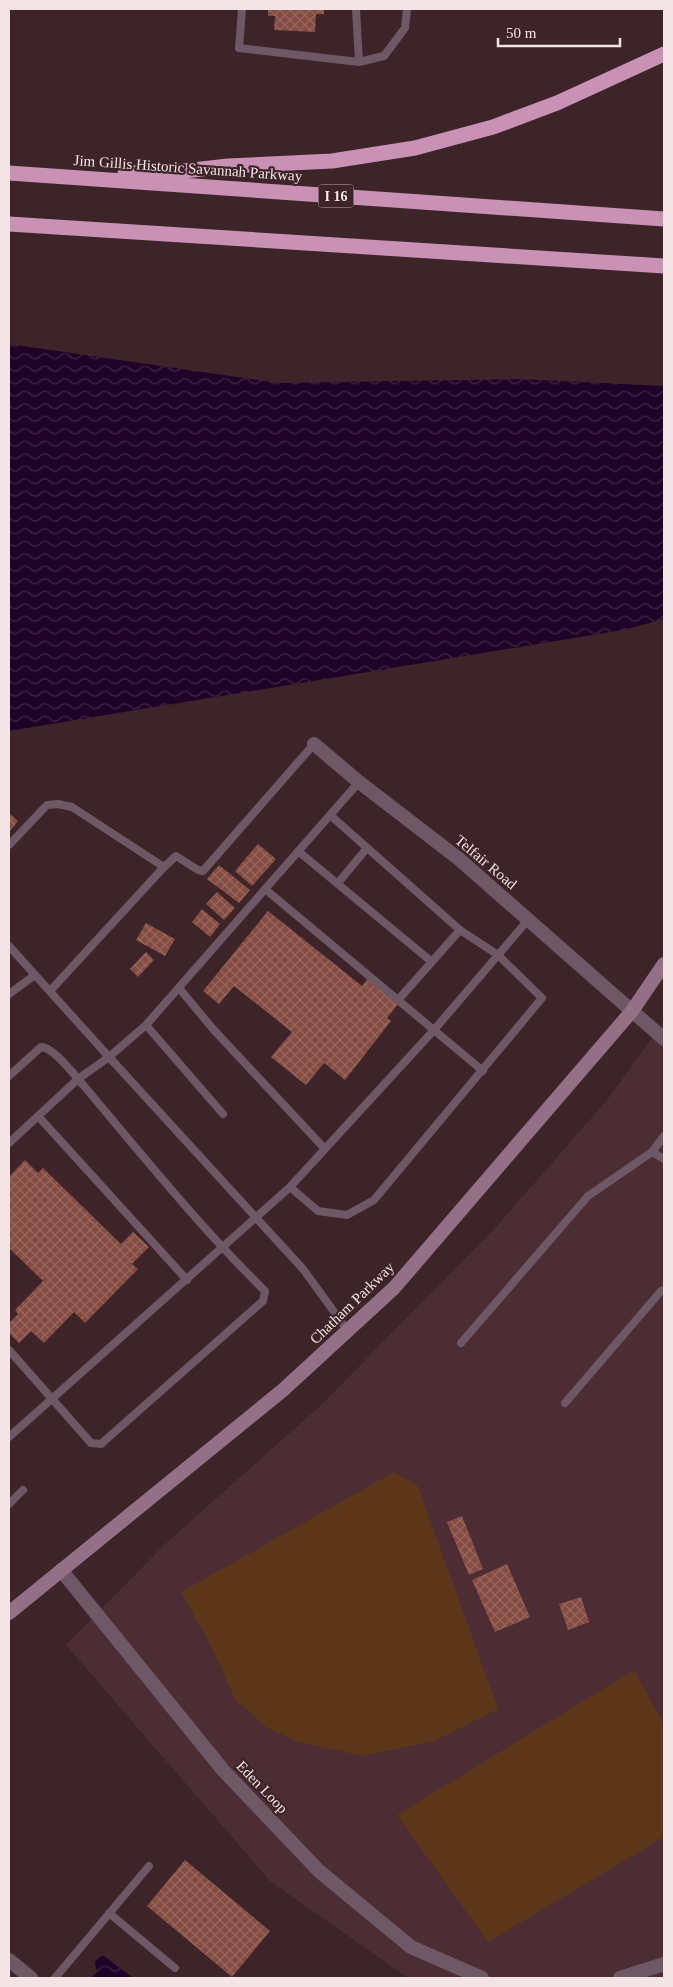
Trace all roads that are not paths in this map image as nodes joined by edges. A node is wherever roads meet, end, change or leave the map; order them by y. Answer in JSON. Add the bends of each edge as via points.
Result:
{"nodes":[{"id":1,"x":242,"y":9,"type":"edge"},
{"id":2,"x":356,"y":9,"type":"edge"},
{"id":3,"x":407,"y":9,"type":"edge"},
{"id":4,"x":664,"y":54,"type":"edge"},
{"id":5,"x":359,"y":62,"type":"junction"},
{"id":6,"x":9,"y":173,"type":"edge"},
{"id":7,"x":37,"y":175,"type":"junction"},
{"id":8,"x":664,"y":219,"type":"edge"},
{"id":9,"x":9,"y":224,"type":"edge"},
{"id":10,"x":664,"y":266,"type":"edge"},
{"id":11,"x":314,"y":744,"type":"joint"},
{"id":12,"x":359,"y":782,"type":"junction"},
{"id":13,"x":330,"y":815,"type":"junction"},
{"id":14,"x":9,"y":846,"type":"edge"},
{"id":15,"x":367,"y":848,"type":"junction"},
{"id":16,"x":298,"y":851,"type":"junction"},
{"id":17,"x":164,"y":867,"type":"junction"},
{"id":18,"x":338,"y":883,"type":"junction"},
{"id":19,"x":266,"y":889,"type":"junction"},
{"id":20,"x":528,"y":920,"type":"junction"},
{"id":21,"x":460,"y":930,"type":"junction"},
{"id":22,"x":9,"y":946,"type":"edge"},
{"id":23,"x":498,"y":955,"type":"junction"},
{"id":24,"x":432,"y":962,"type":"junction"},
{"id":25,"x":664,"y":964,"type":"edge"},
{"id":26,"x":35,"y":975,"type":"junction"},
{"id":27,"x":179,"y":988,"type":"junction"},
{"id":28,"x":50,"y":991,"type":"junction"},
{"id":29,"x":9,"y":994,"type":"edge"},
{"id":30,"x":398,"y":1000,"type":"junction"},
{"id":31,"x":632,"y":1011,"type":"junction"},
{"id":32,"x":146,"y":1025,"type":"junction"},
{"id":33,"x":434,"y":1030,"type":"junction"},
{"id":34,"x":664,"y":1039,"type":"edge"},
{"id":35,"x":109,"y":1057,"type":"junction"},
{"id":36,"x":483,"y":1071,"type":"junction"},
{"id":37,"x":9,"y":1076,"type":"edge"},
{"id":38,"x":78,"y":1079,"type":"junction"},
{"id":39,"x":223,"y":1114,"type":"dead end"},
{"id":40,"x":38,"y":1116,"type":"junction"},
{"id":41,"x":664,"y":1136,"type":"edge"},
{"id":42,"x":9,"y":1143,"type":"edge"},
{"id":43,"x":325,"y":1150,"type":"junction"},
{"id":44,"x":652,"y":1152,"type":"junction"},
{"id":45,"x":664,"y":1160,"type":"edge"},
{"id":46,"x":290,"y":1187,"type":"junction"},
{"id":47,"x":256,"y":1219,"type":"junction"},
{"id":48,"x":222,"y":1249,"type":"junction"},
{"id":49,"x":187,"y":1280,"type":"junction"},
{"id":50,"x":663,"y":1288,"type":"edge"},
{"id":51,"x":348,"y":1330,"type":"junction"},
{"id":52,"x":461,"y":1343,"type":"dead end"},
{"id":53,"x":9,"y":1350,"type":"edge"},
{"id":54,"x":51,"y":1399,"type":"junction"},
{"id":55,"x":565,"y":1403,"type":"dead end"},
{"id":56,"x":9,"y":1425,"type":"edge"},
{"id":57,"x":12,"y":1434,"type":"edge"},
{"id":58,"x":23,"y":1490,"type":"dead end"},
{"id":59,"x":9,"y":1504,"type":"edge"},
{"id":60,"x":61,"y":1570,"type":"junction"},
{"id":61,"x":9,"y":1613,"type":"edge"},
{"id":62,"x":149,"y":1866,"type":"dead end"},
{"id":63,"x":109,"y":1913,"type":"junction"},
{"id":64,"x":9,"y":1960,"type":"edge"},
{"id":65,"x":664,"y":1964,"type":"edge"},
{"id":66,"x":175,"y":1968,"type":"dead end"},
{"id":67,"x":31,"y":1978,"type":"edge"},
{"id":68,"x":55,"y":1978,"type":"edge"},
{"id":69,"x":482,"y":1978,"type":"edge"},
{"id":70,"x":620,"y":1978,"type":"edge"}],
"edges":[{"from":1,"to":5,"type":"lane","via":[[239,48]]},
{"from":2,"to":5,"type":"lane"},
{"from":3,"to":5,"type":"lane","via":[[405,28],[384,56]]},
{"from":4,"to":7,"type":"highway","via":[[494,127],[415,148],[332,161],[184,171]]},
{"from":6,"to":7,"type":"highway","name":"Jim Gillis Historic Savannah Parkway","number":"I 16"},
{"from":7,"to":8,"type":"highway","name":"Jim Gillis Historic Savannah Parkway","number":"I 16"},
{"from":9,"to":10,"type":"highway"},
{"from":11,"to":12,"type":"street","name":"Telfair Road"},
{"from":11,"to":17,"type":"lane","via":[[203,871],[176,856]]},
{"from":12,"to":13,"type":"lane"},
{"from":12,"to":20,"type":"street","name":"Telfair Road","via":[[459,859]]},
{"from":13,"to":15,"type":"lane"},
{"from":13,"to":16,"type":"lane"},
{"from":14,"to":17,"type":"lane","via":[[47,805],[58,804],[72,807]]},
{"from":15,"to":18,"type":"lane"},
{"from":15,"to":21,"type":"lane"},
{"from":16,"to":18,"type":"lane"},
{"from":16,"to":19,"type":"lane"},
{"from":17,"to":28,"type":"lane"},
{"from":18,"to":24,"type":"lane"},
{"from":19,"to":27,"type":"lane"},
{"from":19,"to":30,"type":"lane"},
{"from":20,"to":23,"type":"lane"},
{"from":20,"to":31,"type":"street","name":"Telfair Road"},
{"from":21,"to":23,"type":"lane"},
{"from":21,"to":24,"type":"lane"},
{"from":22,"to":26,"type":"lane"},
{"from":23,"to":33,"type":"lane"},
{"from":23,"to":36,"type":"lane","via":[[542,998]]},
{"from":24,"to":30,"type":"lane"},
{"from":25,"to":31,"type":"main road","name":"Chatham Parkway"},
{"from":26,"to":28,"type":"lane"},
{"from":26,"to":29,"type":"lane"},
{"from":27,"to":32,"type":"lane"},
{"from":27,"to":43,"type":"lane"},
{"from":28,"to":35,"type":"lane"},
{"from":30,"to":33,"type":"lane"},
{"from":31,"to":34,"type":"street","name":"Telfair Road"},
{"from":31,"to":51,"type":"main road","name":"Chatham Parkway","via":[[394,1288]]},
{"from":32,"to":35,"type":"lane"},
{"from":32,"to":39,"type":"lane"},
{"from":33,"to":36,"type":"lane"},
{"from":33,"to":43,"type":"lane"},
{"from":35,"to":38,"type":"lane"},
{"from":35,"to":47,"type":"lane"},
{"from":36,"to":46,"type":"lane","via":[[374,1200],[347,1215],[318,1212]]},
{"from":37,"to":38,"type":"lane","via":[[41,1047],[45,1047],[50,1048]]},
{"from":38,"to":40,"type":"lane"},
{"from":38,"to":48,"type":"lane"},
{"from":40,"to":42,"type":"lane"},
{"from":40,"to":49,"type":"lane"},
{"from":41,"to":44,"type":"lane"},
{"from":43,"to":46,"type":"lane"},
{"from":44,"to":45,"type":"lane"},
{"from":44,"to":52,"type":"lane","via":[[588,1196]]},
{"from":46,"to":47,"type":"lane"},
{"from":47,"to":48,"type":"lane"},
{"from":47,"to":51,"type":"lane","via":[[302,1269]]},
{"from":48,"to":49,"type":"lane"},
{"from":48,"to":54,"type":"lane","via":[[265,1291],[263,1301],[100,1444],[91,1443]]},
{"from":49,"to":54,"type":"lane"},
{"from":50,"to":55,"type":"lane"},
{"from":51,"to":60,"type":"main road","name":"Chatham Parkway","via":[[283,1390]]},
{"from":53,"to":54,"type":"lane"},
{"from":54,"to":57,"type":"lane"},
{"from":56,"to":57,"type":"lane"},
{"from":58,"to":59,"type":"lane"},
{"from":60,"to":61,"type":"main road","name":"Chatham Parkway"},
{"from":60,"to":69,"type":"street","name":"Eden Loop","via":[[223,1770],[319,1871],[411,1947]]},
{"from":62,"to":63,"type":"lane"},
{"from":63,"to":66,"type":"lane"},
{"from":63,"to":68,"type":"lane"},
{"from":64,"to":67,"type":"street"},
{"from":65,"to":70,"type":"street"}]}
